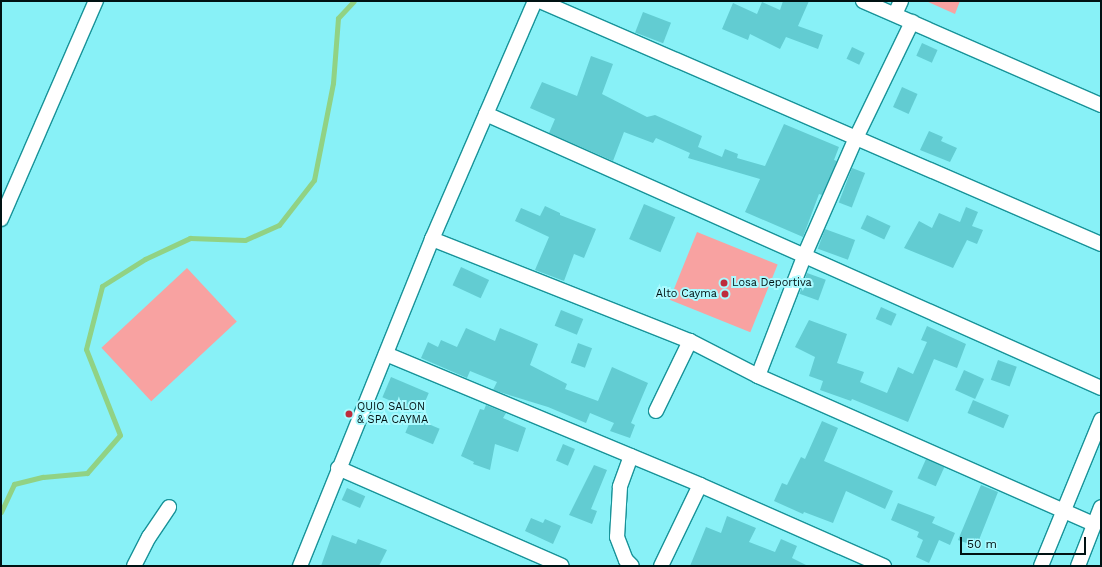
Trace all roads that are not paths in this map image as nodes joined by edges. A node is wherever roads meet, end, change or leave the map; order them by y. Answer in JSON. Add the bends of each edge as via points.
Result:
{"nodes":[{"id":1,"x":96,"y":1,"type":"edge"},
{"id":2,"x":535,"y":1,"type":"edge"},
{"id":3,"x":540,"y":1,"type":"edge"},
{"id":4,"x":863,"y":1,"type":"edge"},
{"id":5,"x":901,"y":1,"type":"edge"},
{"id":6,"x":895,"y":14,"type":"junction"},
{"id":7,"x":912,"y":22,"type":"junction"},
{"id":8,"x":1101,"y":105,"type":"edge"},
{"id":9,"x":486,"y":114,"type":"junction"},
{"id":10,"x":856,"y":138,"type":"junction"},
{"id":11,"x":1,"y":219,"type":"edge"},
{"id":12,"x":432,"y":239,"type":"junction"},
{"id":13,"x":1101,"y":244,"type":"edge"},
{"id":14,"x":805,"y":254,"type":"junction"},
{"id":15,"x":690,"y":341,"type":"junction"},
{"id":16,"x":386,"y":354,"type":"junction"},
{"id":17,"x":758,"y":376,"type":"junction"},
{"id":18,"x":1101,"y":388,"type":"edge"},
{"id":19,"x":656,"y":410,"type":"dead end"},
{"id":20,"x":1101,"y":420,"type":"edge"},
{"id":21,"x":631,"y":456,"type":"junction"},
{"id":22,"x":338,"y":468,"type":"junction"},
{"id":23,"x":700,"y":485,"type":"junction"},
{"id":24,"x":169,"y":507,"type":"dead end"},
{"id":25,"x":1101,"y":507,"type":"edge"},
{"id":26,"x":1062,"y":511,"type":"junction"},
{"id":27,"x":1094,"y":524,"type":"junction"},
{"id":28,"x":134,"y":566,"type":"edge"},
{"id":29,"x":300,"y":566,"type":"edge"},
{"id":30,"x":562,"y":566,"type":"edge"},
{"id":31,"x":632,"y":566,"type":"edge"},
{"id":32,"x":661,"y":566,"type":"edge"},
{"id":33,"x":884,"y":566,"type":"edge"},
{"id":34,"x":1041,"y":566,"type":"edge"},
{"id":35,"x":1078,"y":566,"type":"edge"}],
"edges":[{"from":1,"to":11,"type":"street"},
{"from":2,"to":9,"type":"street"},
{"from":3,"to":10,"type":"street"},
{"from":4,"to":6,"type":"street"},
{"from":5,"to":6,"type":"street"},
{"from":6,"to":7,"type":"street"},
{"from":7,"to":8,"type":"street"},
{"from":7,"to":10,"type":"street"},
{"from":9,"to":12,"type":"street"},
{"from":9,"to":14,"type":"street"},
{"from":10,"to":13,"type":"street"},
{"from":10,"to":14,"type":"street"},
{"from":12,"to":15,"type":"street"},
{"from":12,"to":16,"type":"street"},
{"from":14,"to":17,"type":"street"},
{"from":14,"to":18,"type":"street"},
{"from":15,"to":17,"type":"street"},
{"from":15,"to":19,"type":"street"},
{"from":16,"to":21,"type":"street"},
{"from":16,"to":22,"type":"street"},
{"from":17,"to":26,"type":"street"},
{"from":20,"to":26,"type":"street"},
{"from":21,"to":23,"type":"street"},
{"from":21,"to":31,"type":"street","via":[[620,487],[617,537],[626,560]]},
{"from":22,"to":29,"type":"street"},
{"from":22,"to":30,"type":"street"},
{"from":23,"to":32,"type":"street"},
{"from":23,"to":33,"type":"street"},
{"from":24,"to":28,"type":"street"},
{"from":25,"to":27,"type":"street"},
{"from":26,"to":27,"type":"street"},
{"from":26,"to":34,"type":"street"},
{"from":27,"to":35,"type":"street"}]}
